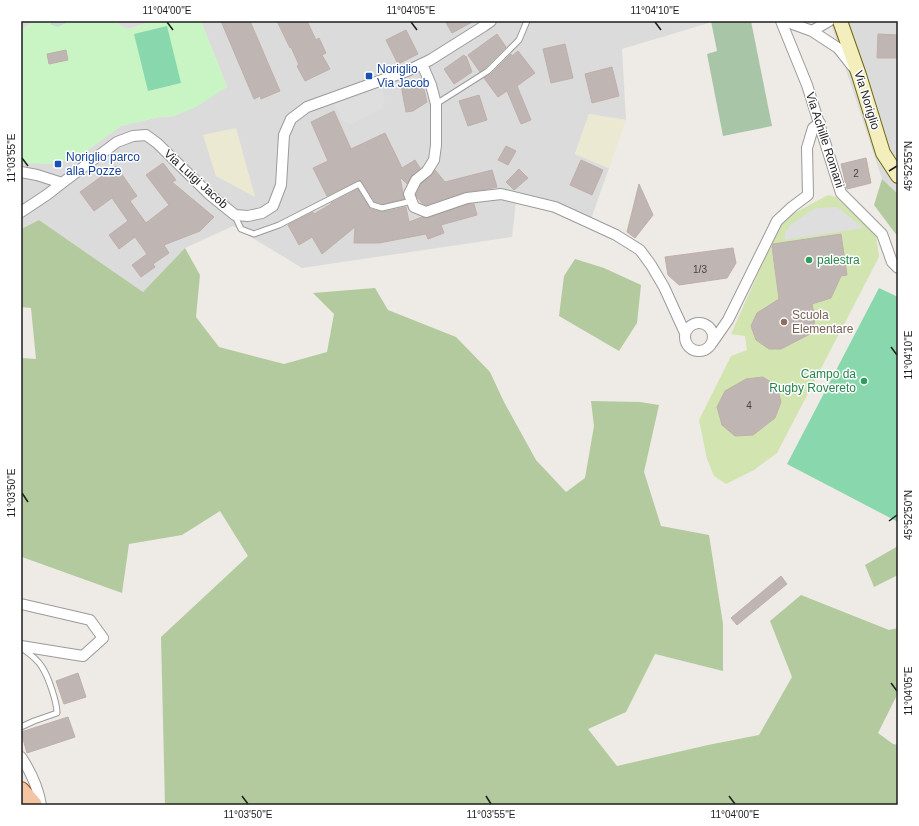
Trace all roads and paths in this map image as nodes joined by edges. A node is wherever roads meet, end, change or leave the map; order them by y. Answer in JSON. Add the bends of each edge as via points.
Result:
{"nodes":[{"id":1,"x":491,"y":21,"type":"edge"},
{"id":2,"x":528,"y":21,"type":"edge"},
{"id":3,"x":781,"y":21,"type":"edge"},
{"id":4,"x":829,"y":21,"type":"edge"},
{"id":5,"x":840,"y":21,"type":"edge"},
{"id":6,"x":794,"y":22,"type":"edge"},
{"id":7,"x":812,"y":31,"type":"junction"},
{"id":8,"x":422,"y":64,"type":"junction"},
{"id":9,"x":859,"y":75,"type":"junction"},
{"id":10,"x":436,"y":104,"type":"junction"},
{"id":11,"x":820,"y":123,"type":"junction"},
{"id":12,"x":21,"y":172,"type":"edge"},
{"id":13,"x":898,"y":176,"type":"edge"},
{"id":14,"x":62,"y":183,"type":"junction"},
{"id":15,"x":412,"y":201,"type":"junction"},
{"id":16,"x":21,"y":212,"type":"edge"},
{"id":17,"x":235,"y":215,"type":"junction"},
{"id":18,"x":898,"y":268,"type":"edge"},
{"id":19,"x":685,"y":333,"type":"junction"},
{"id":20,"x":712,"y":343,"type":"junction"},
{"id":21,"x":21,"y":604,"type":"edge"},
{"id":22,"x":21,"y":647,"type":"edge"},
{"id":23,"x":21,"y":726,"type":"edge"},
{"id":24,"x":21,"y":757,"type":"edge"},
{"id":25,"x":21,"y":790,"type":"edge"},
{"id":26,"x":34,"y":805,"type":"edge"},
{"id":27,"x":41,"y":805,"type":"edge"}],
"edges":[{"from":1,"to":8,"type":"street","name":"Via Luigi Jacob"},
{"from":2,"to":10,"type":"lane","via":[[519,40],[488,71]]},
{"from":3,"to":11,"type":"street","name":"Via Achille Romani"},
{"from":4,"to":7,"type":"street"},
{"from":5,"to":9,"type":"main road","name":"Via Noriglio"},
{"from":6,"to":7,"type":"street"},
{"from":7,"to":9,"type":"street","via":[[838,48]]},
{"from":8,"to":10,"type":"street"},
{"from":8,"to":17,"type":"street","name":"Via Luigi Jacob","via":[[308,107],[291,119],[284,135],[281,186],[273,206],[255,215]]},
{"from":9,"to":13,"type":"main road","name":"Via Noriglio","via":[[884,153]]},
{"from":10,"to":15,"type":"street","via":[[434,160],[416,180],[409,194]]},
{"from":11,"to":18,"type":"street","name":"Via Achille Romani","via":[[842,193],[882,234],[892,262]]},
{"from":11,"to":20,"type":"street","via":[[814,128],[807,148],[808,195],[777,221],[728,320]]},
{"from":12,"to":14,"type":"street"},
{"from":14,"to":16,"type":"street","name":"Via Luigi Jacob"},
{"from":14,"to":17,"type":"street","name":"Via Luigi Jacob","via":[[117,142],[133,136],[146,135]]},
{"from":15,"to":17,"type":"lane","via":[[382,208],[372,205],[359,184],[279,225],[254,234],[241,228]]},
{"from":15,"to":19,"type":"street","via":[[414,207],[426,212],[468,198],[501,194],[555,207],[590,222],[640,250],[664,287]]},
{"from":19,"to":20,"type":"street","via":[[686,342],[691,350],[700,352]]},
{"from":19,"to":20,"type":"street","via":[[690,326],[704,324],[713,334]]},
{"from":21,"to":22,"type":"street","via":[[90,620],[103,638],[83,656]]},
{"from":22,"to":23,"type":"lane","via":[[42,666],[57,705],[57,713]]},
{"from":24,"to":27,"type":"street","via":[[39,793]]},
{"from":25,"to":26,"type":"main road"}]}
